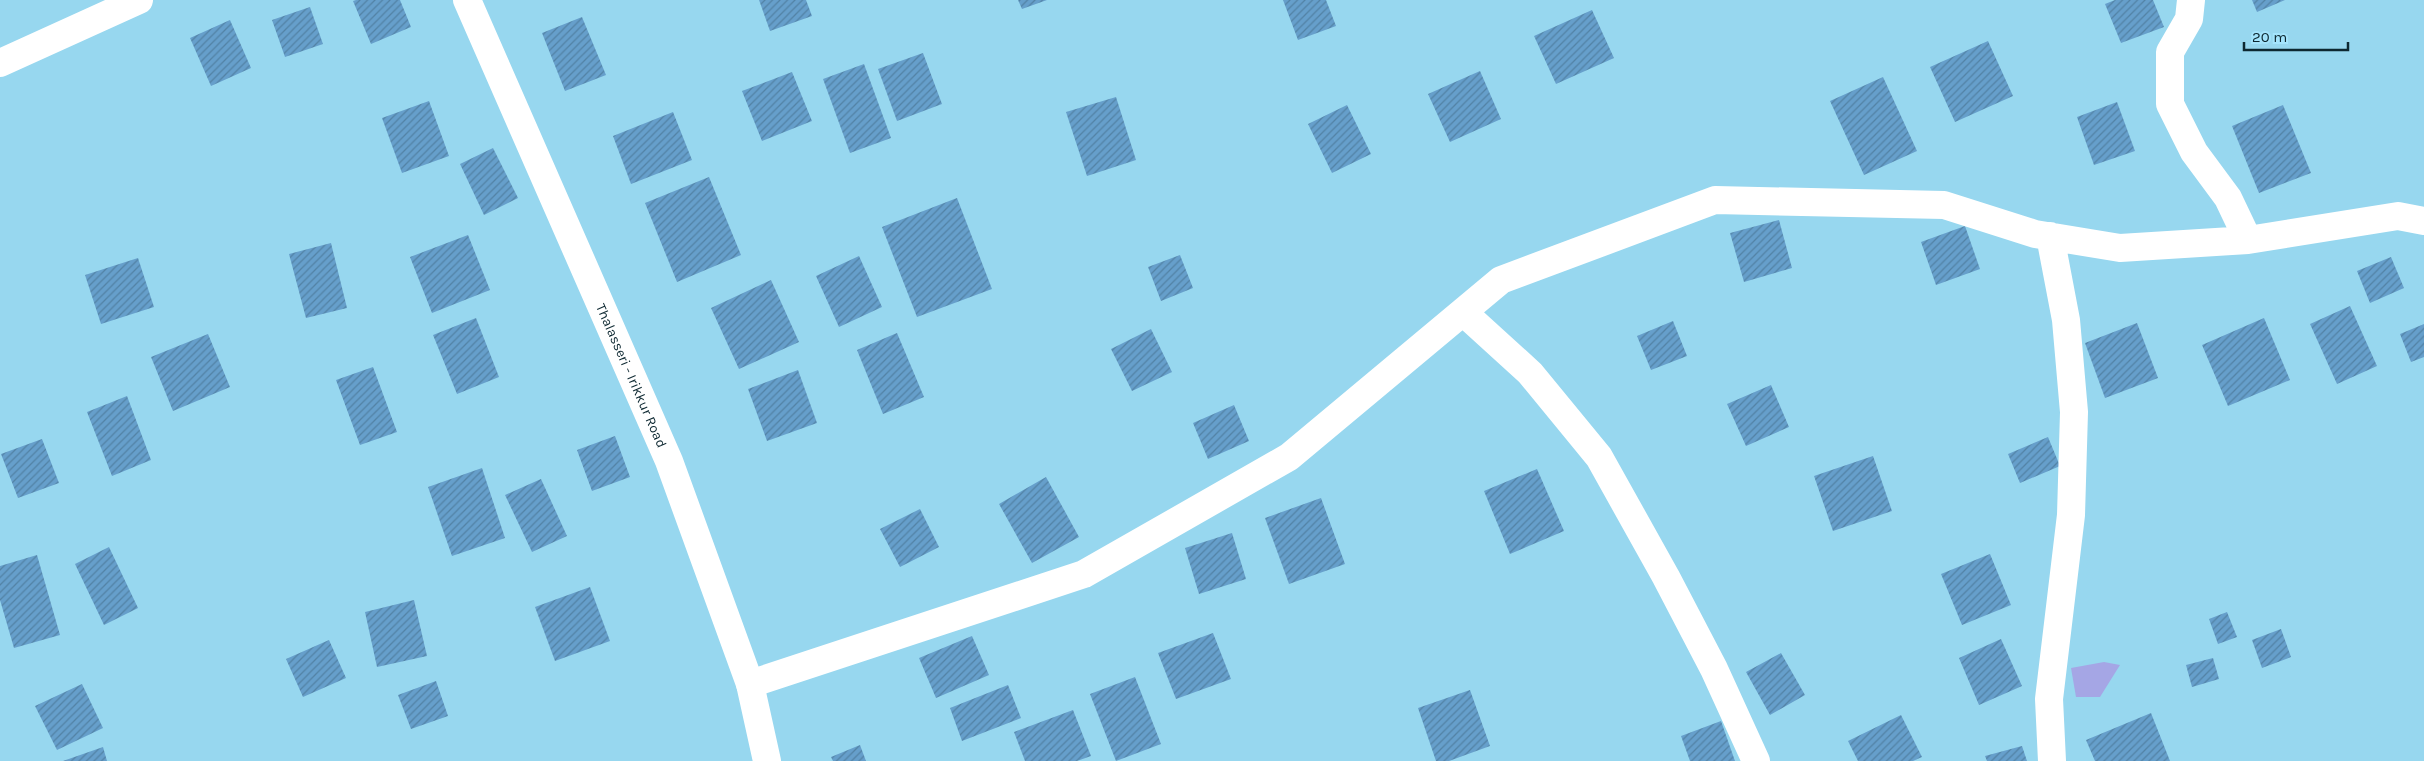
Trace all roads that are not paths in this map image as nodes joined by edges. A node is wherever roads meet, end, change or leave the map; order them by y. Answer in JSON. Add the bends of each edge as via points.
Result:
{"nodes":[{"id":1,"x":139,"y":0,"type":"edge"},
{"id":2,"x":467,"y":0,"type":"edge"},
{"id":3,"x":2192,"y":0,"type":"edge"},
{"id":4,"x":0,"y":63,"type":"edge"},
{"id":5,"x":2424,"y":221,"type":"edge"},
{"id":6,"x":2050,"y":236,"type":"junction"},
{"id":7,"x":2248,"y":240,"type":"junction"},
{"id":8,"x":1463,"y":312,"type":"junction"},
{"id":9,"x":750,"y":684,"type":"junction"},
{"id":10,"x":767,"y":761,"type":"edge"},
{"id":11,"x":1756,"y":761,"type":"edge"},
{"id":12,"x":2052,"y":761,"type":"edge"}],
"edges":[{"from":1,"to":4,"type":"street"},
{"from":2,"to":9,"type":"street","name":"Thalasseri - Irikkur Road","via":[[669,461]]},
{"from":3,"to":7,"type":"street","via":[[2189,19],[2170,52],[2170,104],[2194,152],[2228,198]]},
{"from":5,"to":7,"type":"street","via":[[2398,216]]},
{"from":6,"to":7,"type":"street","via":[[2120,248]]},
{"from":6,"to":8,"type":"street","via":[[1944,205],[1715,200],[1501,280]]},
{"from":6,"to":12,"type":"street","via":[[2066,320],[2074,412],[2072,516],[2049,700]]},
{"from":8,"to":9,"type":"street","via":[[1289,457],[1084,574]]},
{"from":8,"to":11,"type":"street","via":[[1530,373],[1599,457],[1666,577]]},
{"from":9,"to":10,"type":"street","name":"Thalasseri - Irikkur Road"}]}
